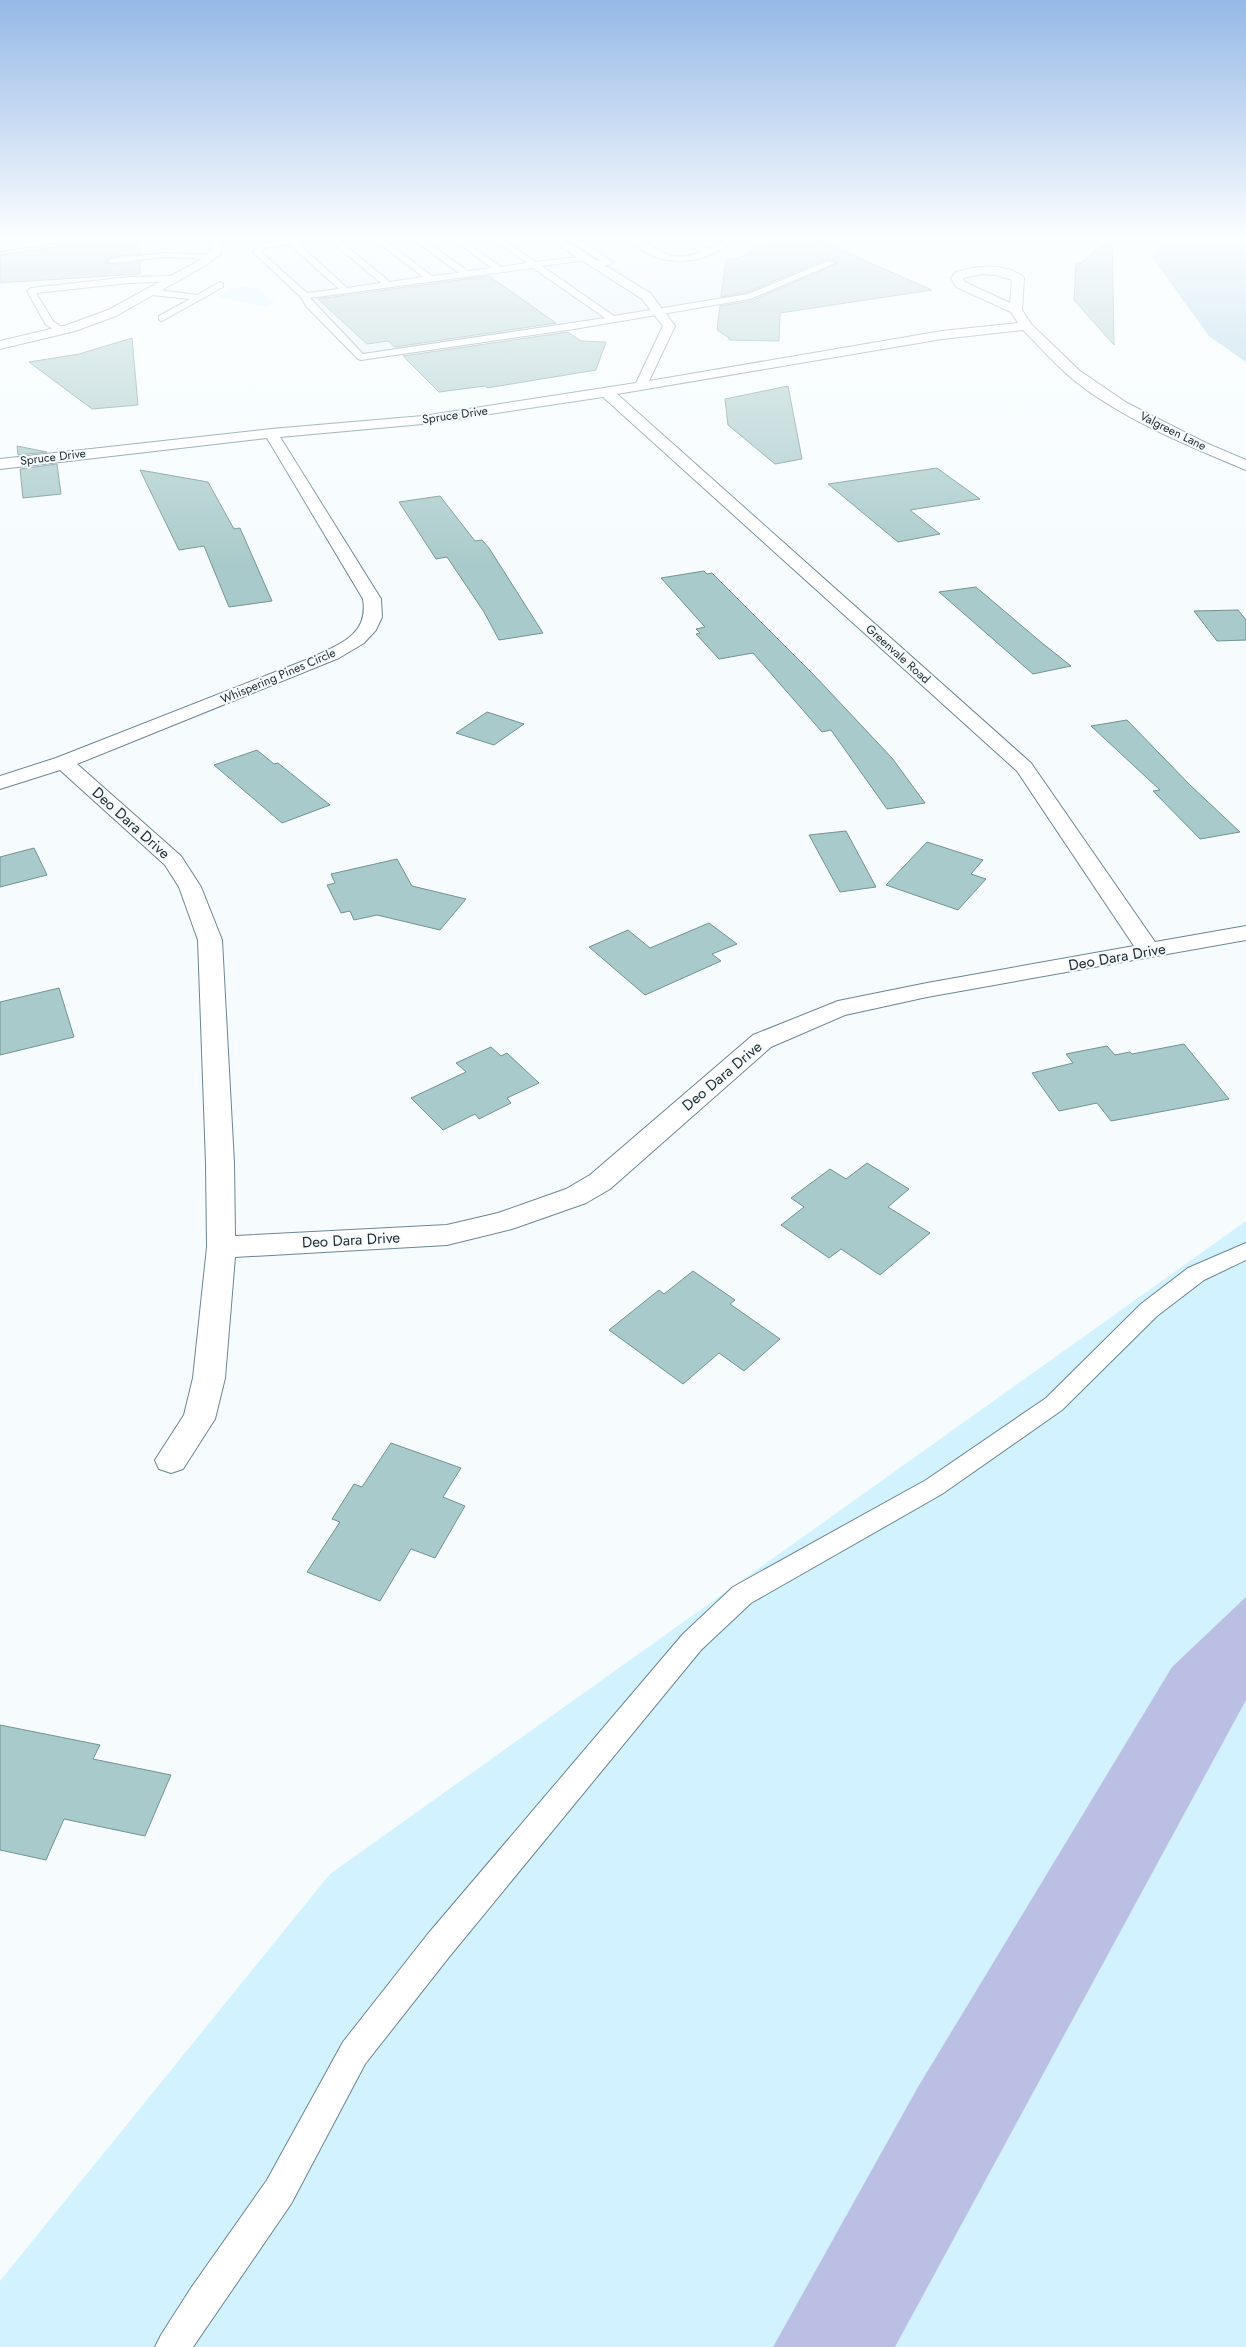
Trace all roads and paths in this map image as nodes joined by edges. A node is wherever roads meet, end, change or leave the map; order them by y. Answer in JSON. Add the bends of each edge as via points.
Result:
{"nodes":[{"id":1,"x":351,"y":347,"type":"edge"},
{"id":2,"x":430,"y":347,"type":"edge"},
{"id":3,"x":659,"y":347,"type":"edge"},
{"id":4,"x":874,"y":347,"type":"edge"},
{"id":5,"x":1047,"y":347,"type":"edge"},
{"id":6,"x":643,"y":386,"type":"junction"},
{"id":7,"x":606,"y":392,"type":"junction"},
{"id":8,"x":271,"y":433,"type":"junction"},
{"id":9,"x":0,"y":464,"type":"edge"},
{"id":10,"x":1246,"y":465,"type":"edge"},
{"id":11,"x":63,"y":762,"type":"junction"},
{"id":12,"x":0,"y":783,"type":"edge"},
{"id":13,"x":1246,"y":934,"type":"edge"},
{"id":14,"x":1149,"y":951,"type":"junction"},
{"id":15,"x":221,"y":1247,"type":"junction"},
{"id":16,"x":1246,"y":1250,"type":"edge"},
{"id":17,"x":171,"y":1460,"type":"dead end"},
{"id":18,"x":173,"y":2347,"type":"edge"}],
"edges":[{"from":1,"to":2,"type":"lane","via":[[361,357]]},
{"from":3,"to":6,"type":"street","via":[[642,380]]},
{"from":4,"to":6,"type":"street","name":"Spruce Drive"},
{"from":5,"to":10,"type":"street","name":"Valgreen Lane","via":[[1075,374],[1122,406]]},
{"from":6,"to":7,"type":"street","name":"Spruce Drive"},
{"from":7,"to":8,"type":"street","name":"Spruce Drive","via":[[423,420]]},
{"from":7,"to":14,"type":"street","name":"Greenvale Road","via":[[1024,767]]},
{"from":8,"to":9,"type":"street","name":"Spruce Drive"},
{"from":8,"to":11,"type":"street","name":"Whispering Pines Circle","via":[[372,599],[373,620],[368,630],[318,662]]},
{"from":11,"to":12,"type":"street","name":"Whispering Pines Circle"},
{"from":11,"to":15,"type":"street","name":"Deo Dara Drive","via":[[173,861],[190,887],[210,940]]},
{"from":13,"to":14,"type":"street","name":"Deo Dara Drive"},
{"from":14,"to":15,"type":"street","name":"Deo Dara Drive","via":[[838,1009],[762,1041],[600,1182],[576,1196],[502,1222],[447,1235]]},
{"from":15,"to":17,"type":"street","name":"Deo Dara Drive","via":[[209,1378],[199,1419]]},
{"from":16,"to":18,"type":"lane","via":[[1196,1274],[1150,1310],[1054,1404],[934,1487],[742,1595],[692,1642],[438,1946],[354,2053],[279,2192]]}]}
